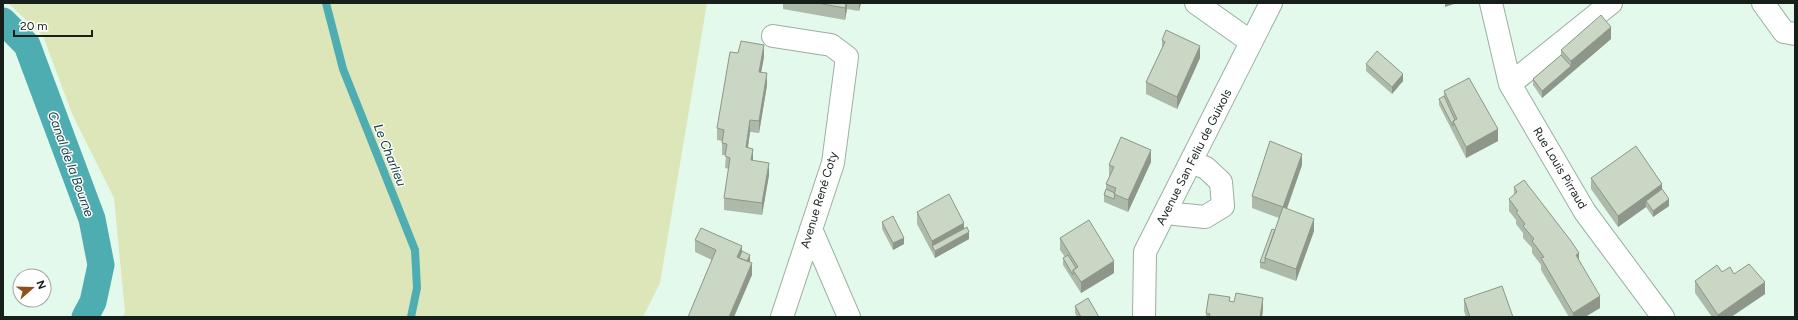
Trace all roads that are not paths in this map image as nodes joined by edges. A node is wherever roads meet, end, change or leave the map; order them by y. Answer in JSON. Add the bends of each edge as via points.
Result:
{"nodes":[{"id":1,"x":1196,"y":3,"type":"edge"},
{"id":2,"x":1271,"y":3,"type":"edge"},
{"id":3,"x":1491,"y":3,"type":"edge"},
{"id":4,"x":1611,"y":3,"type":"edge"},
{"id":5,"x":1763,"y":3,"type":"edge"},
{"id":6,"x":1795,"y":34,"type":"edge"},
{"id":7,"x":773,"y":36,"type":"dead end"},
{"id":8,"x":1251,"y":42,"type":"junction"},
{"id":9,"x":1510,"y":84,"type":"junction"},
{"id":10,"x":1191,"y":162,"type":"junction"},
{"id":11,"x":1165,"y":213,"type":"junction"},
{"id":12,"x":811,"y":229,"type":"junction"},
{"id":13,"x":782,"y":317,"type":"edge"},
{"id":14,"x":849,"y":317,"type":"edge"},
{"id":15,"x":1144,"y":317,"type":"edge"},
{"id":16,"x":1663,"y":317,"type":"edge"}],
"edges":[{"from":1,"to":8,"type":"street"},
{"from":2,"to":8,"type":"street","name":"Avenue San Feliu de Guixols"},
{"from":3,"to":9,"type":"street","name":"Rue Louis Pirraud"},
{"from":4,"to":9,"type":"street"},
{"from":5,"to":6,"type":"street","via":[[1784,32]]},
{"from":7,"to":12,"type":"street","name":"Avenue René Coty","via":[[831,45],[847,57],[833,163]]},
{"from":8,"to":10,"type":"street","name":"Avenue San Feliu de Guixols"},
{"from":9,"to":16,"type":"street","name":"Rue Louis Pirraud","via":[[1585,212]]},
{"from":10,"to":11,"type":"street","name":"Avenue San Feliu de Guixols"},
{"from":10,"to":11,"type":"street","via":[[1206,168],[1222,182],[1223,206],[1206,217]]},
{"from":11,"to":15,"type":"street","name":"Avenue San Feliu de Guixols","via":[[1146,252]]},
{"from":12,"to":13,"type":"street","name":"Avenue René Coty"},
{"from":12,"to":14,"type":"street"}]}
